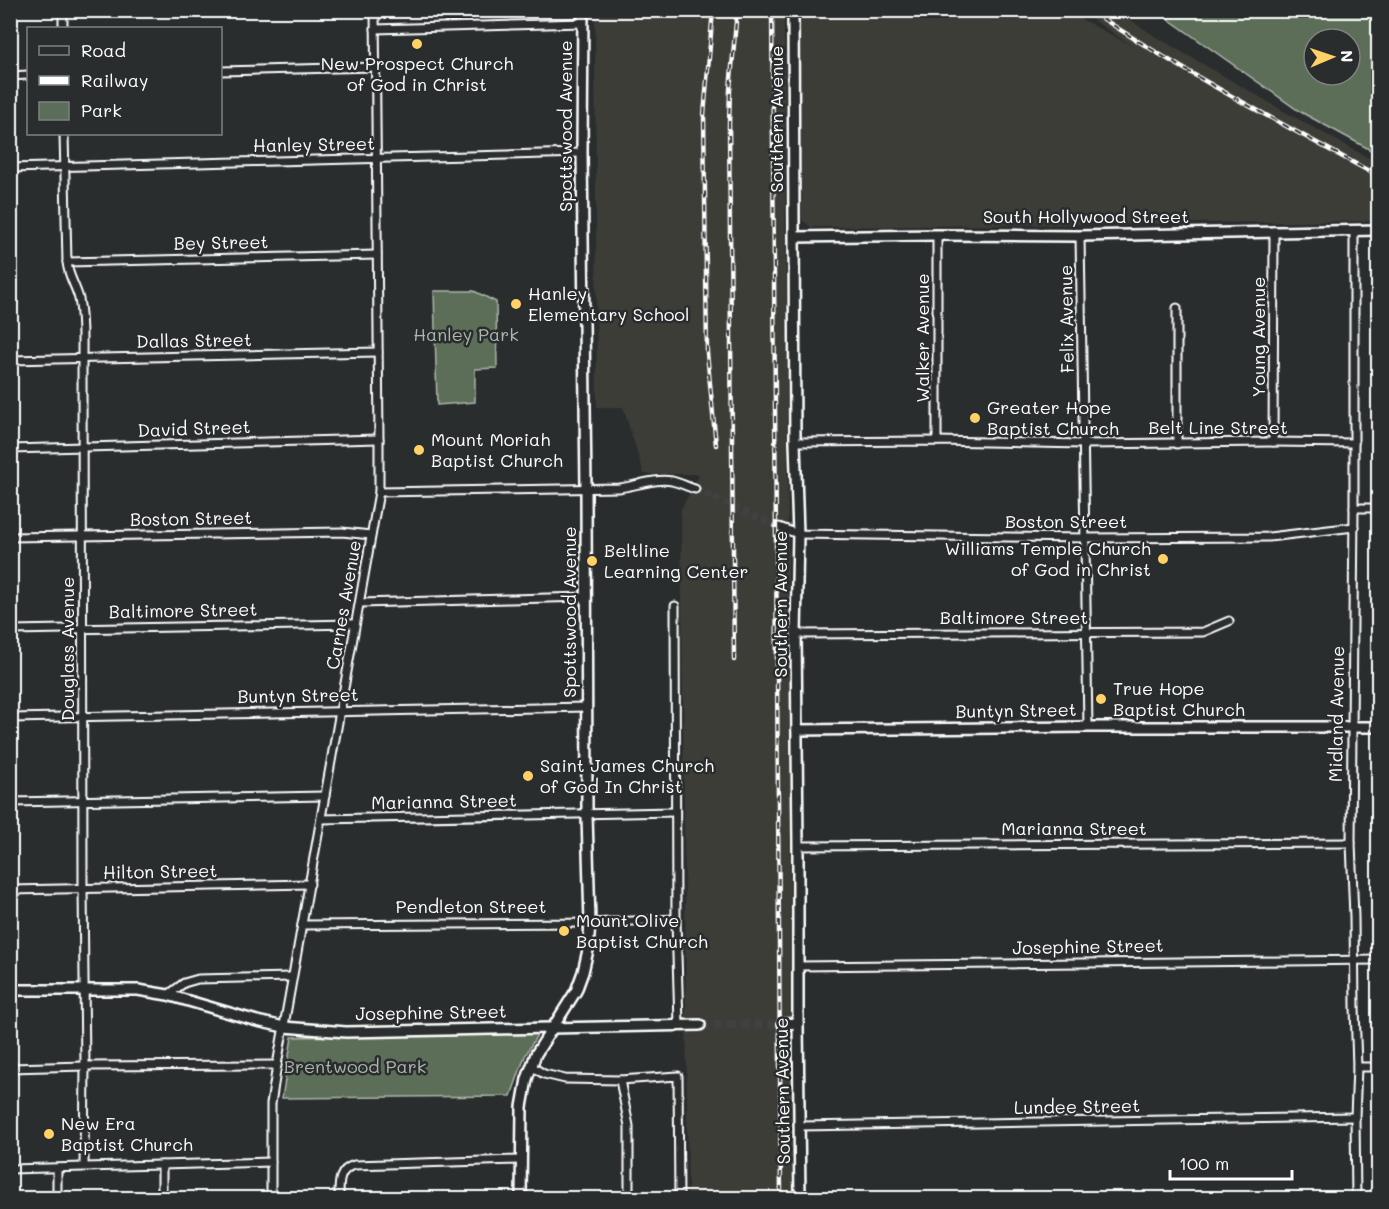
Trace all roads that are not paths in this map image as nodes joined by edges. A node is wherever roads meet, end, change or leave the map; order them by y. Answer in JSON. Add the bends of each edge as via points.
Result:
{"nodes":[{"id":1,"x":63,"y":10,"type":"edge"},
{"id":2,"x":375,"y":10,"type":"edge"},
{"id":3,"x":583,"y":10,"type":"edge"},
{"id":4,"x":793,"y":10,"type":"edge"},
{"id":5,"x":583,"y":23,"type":"junction"},
{"id":6,"x":63,"y":27,"type":"edge"},
{"id":7,"x":375,"y":29,"type":"junction"},
{"id":8,"x":376,"y":67,"type":"junction"},
{"id":9,"x":222,"y":71,"type":"edge"},
{"id":10,"x":27,"y":75,"type":"edge"},
{"id":11,"x":10,"y":76,"type":"edge"},
{"id":12,"x":64,"y":135,"type":"edge"},
{"id":13,"x":582,"y":153,"type":"junction"},
{"id":14,"x":377,"y":159,"type":"junction"},
{"id":15,"x":65,"y":167,"type":"junction"},
{"id":16,"x":10,"y":168,"type":"edge"},
{"id":17,"x":1354,"y":230,"type":"junction"},
{"id":18,"x":1378,"y":230,"type":"edge"},
{"id":19,"x":1274,"y":231,"type":"junction"},
{"id":20,"x":938,"y":234,"type":"junction"},
{"id":21,"x":1080,"y":236,"type":"junction"},
{"id":22,"x":795,"y":237,"type":"junction"},
{"id":23,"x":377,"y":255,"type":"junction"},
{"id":24,"x":67,"y":262,"type":"junction"},
{"id":25,"x":1177,"y":308,"type":"dead end"},
{"id":26,"x":378,"y":352,"type":"junction"},
{"id":27,"x":82,"y":358,"type":"junction"},
{"id":28,"x":10,"y":360,"type":"edge"},
{"id":29,"x":379,"y":440,"type":"junction"},
{"id":30,"x":937,"y":441,"type":"junction"},
{"id":31,"x":795,"y":442,"type":"junction"},
{"id":32,"x":1273,"y":442,"type":"junction"},
{"id":33,"x":1354,"y":443,"type":"junction"},
{"id":34,"x":1084,"y":444,"type":"junction"},
{"id":35,"x":1177,"y":444,"type":"junction"},
{"id":36,"x":82,"y":448,"type":"junction"},
{"id":37,"x":10,"y":449,"type":"edge"},
{"id":38,"x":586,"y":489,"type":"junction"},
{"id":39,"x":695,"y":489,"type":"tunnel mouth"},
{"id":40,"x":379,"y":492,"type":"junction"},
{"id":41,"x":1354,"y":508,"type":"junction"},
{"id":42,"x":1378,"y":508,"type":"edge"},
{"id":43,"x":1354,"y":526,"type":"junction"},
{"id":44,"x":779,"y":527,"type":"tunnel mouth"},
{"id":45,"x":798,"y":534,"type":"junction"},
{"id":46,"x":371,"y":535,"type":"junction"},
{"id":47,"x":83,"y":536,"type":"junction"},
{"id":48,"x":10,"y":537,"type":"edge"},
{"id":49,"x":1085,"y":538,"type":"junction"},
{"id":50,"x":586,"y":597,"type":"junction"},
{"id":51,"x":360,"y":603,"type":"junction"},
{"id":52,"x":675,"y":606,"type":"dead end"},
{"id":53,"x":1229,"y":621,"type":"dead end"},
{"id":54,"x":355,"y":624,"type":"junction"},
{"id":55,"x":83,"y":628,"type":"junction"},
{"id":56,"x":10,"y":630,"type":"edge"},
{"id":57,"x":1087,"y":633,"type":"junction"},
{"id":58,"x":796,"y":634,"type":"junction"},
{"id":59,"x":587,"y":707,"type":"junction"},
{"id":60,"x":340,"y":712,"type":"junction"},
{"id":61,"x":82,"y":717,"type":"junction"},
{"id":62,"x":10,"y":718,"type":"edge"},
{"id":63,"x":1088,"y":727,"type":"junction"},
{"id":64,"x":1352,"y":727,"type":"junction"},
{"id":65,"x":1378,"y":727,"type":"edge"},
{"id":66,"x":797,"y":730,"type":"junction"},
{"id":67,"x":326,"y":796,"type":"junction"},
{"id":68,"x":83,"y":800,"type":"junction"},
{"id":69,"x":10,"y":802,"type":"edge"},
{"id":70,"x":675,"y":812,"type":"junction"},
{"id":71,"x":587,"y":815,"type":"junction"},
{"id":72,"x":321,"y":819,"type":"junction"},
{"id":73,"x":1351,"y":843,"type":"junction"},
{"id":74,"x":798,"y":846,"type":"junction"},
{"id":75,"x":310,"y":884,"type":"junction"},
{"id":76,"x":83,"y":888,"type":"junction"},
{"id":77,"x":10,"y":890,"type":"edge"},
{"id":78,"x":676,"y":919,"type":"junction"},
{"id":79,"x":590,"y":923,"type":"junction"},
{"id":80,"x":302,"y":925,"type":"junction"},
{"id":81,"x":1378,"y":960,"type":"edge"},
{"id":82,"x":1355,"y":961,"type":"junction"},
{"id":83,"x":798,"y":966,"type":"junction"},
{"id":84,"x":292,"y":976,"type":"junction"},
{"id":85,"x":84,"y":989,"type":"junction"},
{"id":86,"x":10,"y":990,"type":"edge"},
{"id":87,"x":168,"y":995,"type":"junction"},
{"id":88,"x":798,"y":1023,"type":"junction"},
{"id":89,"x":783,"y":1024,"type":"tunnel mouth"},
{"id":90,"x":679,"y":1025,"type":"junction"},
{"id":91,"x":700,"y":1025,"type":"tunnel mouth"},
{"id":92,"x":284,"y":1027,"type":"junction"},
{"id":93,"x":554,"y":1027,"type":"junction"},
{"id":94,"x":277,"y":1065,"type":"junction"},
{"id":95,"x":85,"y":1066,"type":"junction"},
{"id":96,"x":531,"y":1066,"type":"junction"},
{"id":97,"x":1357,"y":1067,"type":"junction"},
{"id":98,"x":1378,"y":1067,"type":"edge"},
{"id":99,"x":10,"y":1068,"type":"edge"},
{"id":100,"x":620,"y":1080,"type":"junction"},
{"id":101,"x":1355,"y":1117,"type":"junction"},
{"id":102,"x":800,"y":1126,"type":"junction"},
{"id":103,"x":520,"y":1160,"type":"junction"},
{"id":104,"x":271,"y":1162,"type":"junction"},
{"id":105,"x":162,"y":1165,"type":"junction"},
{"id":106,"x":84,"y":1166,"type":"junction"},
{"id":107,"x":57,"y":1168,"type":"junction"},
{"id":108,"x":10,"y":1169,"type":"edge"},
{"id":109,"x":57,"y":1198,"type":"edge"},
{"id":110,"x":162,"y":1198,"type":"edge"},
{"id":111,"x":271,"y":1198,"type":"edge"},
{"id":112,"x":339,"y":1198,"type":"edge"},
{"id":113,"x":521,"y":1198,"type":"edge"},
{"id":114,"x":629,"y":1198,"type":"edge"},
{"id":115,"x":679,"y":1198,"type":"edge"},
{"id":116,"x":800,"y":1198,"type":"edge"},
{"id":117,"x":1356,"y":1198,"type":"edge"}],
"edges":[{"from":1,"to":6,"type":"street"},
{"from":2,"to":7,"type":"street","name":"Carnes Avenue"},
{"from":3,"to":5,"type":"main road","name":"Spottswood Avenue"},
{"from":4,"to":22,"type":"main road","name":"Southern Avenue"},
{"from":5,"to":7,"type":"street"},
{"from":5,"to":13,"type":"main road","name":"Spottswood Avenue"},
{"from":7,"to":8,"type":"street","name":"Carnes Avenue"},
{"from":8,"to":9,"type":"street"},
{"from":8,"to":14,"type":"street","name":"Carnes Avenue"},
{"from":10,"to":11,"type":"street"},
{"from":12,"to":15,"type":"street","name":"Douglass Avenue"},
{"from":13,"to":14,"type":"street","name":"Hanley Street"},
{"from":13,"to":38,"type":"main road","name":"Spottswood Avenue"},
{"from":14,"to":15,"type":"street","name":"Hanley Street"},
{"from":14,"to":23,"type":"street","name":"Carnes Avenue"},
{"from":15,"to":16,"type":"street","name":"Hanley Street"},
{"from":15,"to":24,"type":"street","name":"Douglass Avenue"},
{"from":17,"to":18,"type":"main road","name":"South Hollywood Street"},
{"from":17,"to":19,"type":"main road","name":"South Hollywood Street"},
{"from":17,"to":33,"type":"street","name":"Midland Avenue"},
{"from":19,"to":21,"type":"main road","name":"South Hollywood Street"},
{"from":19,"to":32,"type":"street","name":"Young Avenue"},
{"from":20,"to":21,"type":"main road","name":"South Hollywood Street"},
{"from":20,"to":22,"type":"main road","name":"South Hollywood Street"},
{"from":20,"to":30,"type":"street","name":"Walker Avenue"},
{"from":21,"to":34,"type":"street","name":"Felix Avenue"},
{"from":22,"to":31,"type":"main road","name":"Southern Avenue"},
{"from":23,"to":24,"type":"street","name":"Bey Street"},
{"from":23,"to":26,"type":"street","name":"Carnes Avenue"},
{"from":24,"to":27,"type":"street","name":"Douglass Avenue","via":[[79,302]]},
{"from":25,"to":35,"type":"street"},
{"from":26,"to":27,"type":"street","name":"Dallas Street"},
{"from":26,"to":29,"type":"street","name":"Carnes Avenue"},
{"from":27,"to":28,"type":"street","name":"Dallas Street"},
{"from":27,"to":36,"type":"street","name":"Douglass Avenue"},
{"from":29,"to":36,"type":"street","name":"David Street"},
{"from":29,"to":40,"type":"street","name":"Carnes Avenue"},
{"from":30,"to":31,"type":"street","name":"Belt Line Street"},
{"from":30,"to":34,"type":"street","name":"Belt Line Street"},
{"from":31,"to":45,"type":"main road","name":"Southern Avenue"},
{"from":32,"to":33,"type":"street","name":"Belt Line Street"},
{"from":32,"to":35,"type":"street","name":"Belt Line Street"},
{"from":33,"to":41,"type":"street","name":"Midland Avenue"},
{"from":34,"to":35,"type":"street","name":"Belt Line Street"},
{"from":34,"to":49,"type":"street","name":"Felix Avenue"},
{"from":36,"to":37,"type":"street","name":"David Street"},
{"from":36,"to":47,"type":"street","name":"Douglass Avenue"},
{"from":38,"to":39,"type":"street","via":[[654,481]]},
{"from":38,"to":40,"type":"street"},
{"from":38,"to":50,"type":"main road","name":"Spottswood Avenue"},
{"from":40,"to":46,"type":"street","name":"Carnes Avenue"},
{"from":41,"to":42,"type":"street"},
{"from":41,"to":43,"type":"street","name":"Midland Avenue"},
{"from":43,"to":49,"type":"street","name":"Boston Street","via":[[1269,537]]},
{"from":43,"to":64,"type":"street","name":"Midland Avenue"},
{"from":44,"to":45,"type":"street","name":"Boston Street"},
{"from":45,"to":49,"type":"street","name":"Boston Street"},
{"from":45,"to":58,"type":"main road","name":"Southern Avenue"},
{"from":46,"to":47,"type":"street","name":"Boston Street","via":[[342,532]]},
{"from":46,"to":51,"type":"street","name":"Carnes Avenue"},
{"from":47,"to":48,"type":"street","name":"Boston Street"},
{"from":47,"to":55,"type":"street","name":"Douglass Avenue"},
{"from":49,"to":57,"type":"street","name":"Felix Avenue"},
{"from":50,"to":51,"type":"street"},
{"from":50,"to":59,"type":"main road","name":"Spottswood Avenue"},
{"from":51,"to":54,"type":"street","name":"Carnes Avenue"},
{"from":52,"to":70,"type":"street"},
{"from":53,"to":57,"type":"street","name":"Baltimore Street","via":[[1203,632]]},
{"from":54,"to":55,"type":"street","name":"Baltimore Street"},
{"from":54,"to":60,"type":"street","name":"Carnes Avenue"},
{"from":55,"to":56,"type":"street","name":"Baltimore Street"},
{"from":55,"to":61,"type":"street","name":"Douglass Avenue"},
{"from":57,"to":58,"type":"street","name":"Baltimore Street"},
{"from":57,"to":63,"type":"street","name":"Felix Avenue"},
{"from":58,"to":66,"type":"main road","name":"Southern Avenue"},
{"from":59,"to":60,"type":"street","name":"Buntyn Street"},
{"from":59,"to":71,"type":"main road","name":"Spottswood Avenue"},
{"from":60,"to":61,"type":"street","name":"Buntyn Street"},
{"from":60,"to":67,"type":"street","name":"Carnes Avenue"},
{"from":61,"to":62,"type":"street","name":"Buntyn Street"},
{"from":61,"to":68,"type":"street","name":"Douglass Avenue"},
{"from":63,"to":64,"type":"main road","name":"Buntyn Street"},
{"from":63,"to":66,"type":"main road","name":"Buntyn Street"},
{"from":64,"to":65,"type":"main road","name":"Buntyn Street"},
{"from":64,"to":73,"type":"street","name":"Midland Avenue"},
{"from":66,"to":74,"type":"main road","name":"Southern Avenue"},
{"from":67,"to":68,"type":"street"},
{"from":67,"to":72,"type":"street","name":"Carnes Avenue"},
{"from":68,"to":69,"type":"street"},
{"from":68,"to":76,"type":"street","name":"Douglass Avenue"},
{"from":70,"to":71,"type":"street","name":"Marianna Street"},
{"from":70,"to":78,"type":"street"},
{"from":71,"to":72,"type":"street","name":"Marianna Street"},
{"from":71,"to":79,"type":"main road","name":"Spottswood Avenue"},
{"from":72,"to":75,"type":"street","name":"Carnes Avenue"},
{"from":73,"to":74,"type":"street","name":"Marianna Street"},
{"from":73,"to":82,"type":"street","name":"Midland Avenue"},
{"from":74,"to":83,"type":"main road","name":"Southern Avenue"},
{"from":75,"to":76,"type":"street","name":"Hilton Street"},
{"from":75,"to":80,"type":"street","name":"Carnes Avenue"},
{"from":76,"to":77,"type":"street","name":"Hilton Street"},
{"from":76,"to":85,"type":"street","name":"Douglass Avenue"},
{"from":78,"to":79,"type":"street","name":"Pendleton Street"},
{"from":78,"to":90,"type":"street"},
{"from":79,"to":80,"type":"street","name":"Pendleton Street"},
{"from":79,"to":93,"type":"main road","name":"Spottswood Avenue","via":[[583,972]]},
{"from":80,"to":84,"type":"street","name":"Carnes Avenue"},
{"from":81,"to":82,"type":"street","name":"Josephine Street"},
{"from":82,"to":83,"type":"street","name":"Josephine Street"},
{"from":82,"to":97,"type":"street","name":"Midland Avenue"},
{"from":83,"to":88,"type":"main road","name":"Southern Avenue"},
{"from":84,"to":87,"type":"street","via":[[198,979],[184,983]]},
{"from":84,"to":92,"type":"street","name":"Carnes Avenue"},
{"from":85,"to":86,"type":"main road"},
{"from":85,"to":87,"type":"main road"},
{"from":85,"to":95,"type":"street","name":"Douglass Avenue"},
{"from":87,"to":92,"type":"main road","name":"Josephine Street"},
{"from":88,"to":89,"type":"main road"},
{"from":88,"to":102,"type":"main road","name":"Southern Avenue"},
{"from":90,"to":91,"type":"main road","name":"Josephine Street"},
{"from":90,"to":93,"type":"main road","name":"Josephine Street"},
{"from":92,"to":93,"type":"main road","name":"Josephine Street","via":[[346,1032]]},
{"from":92,"to":94,"type":"street","name":"Carnes Avenue"},
{"from":93,"to":96,"type":"main road","name":"Spottswood Avenue"},
{"from":94,"to":95,"type":"street"},
{"from":94,"to":104,"type":"street","name":"Carnes Avenue","via":[[271,1104]]},
{"from":95,"to":99,"type":"street"},
{"from":95,"to":106,"type":"street","name":"Douglass Avenue"},
{"from":96,"to":100,"type":"street","via":[[565,1079]]},
{"from":96,"to":103,"type":"main road","name":"Spottswood Avenue","via":[[522,1107]]},
{"from":97,"to":98,"type":"street"},
{"from":97,"to":101,"type":"street","name":"Midland Avenue"},
{"from":100,"to":114,"type":"street","via":[[629,1133]]},
{"from":100,"to":115,"type":"street","via":[[678,1076]]},
{"from":101,"to":102,"type":"street","name":"Lundee Street"},
{"from":101,"to":117,"type":"street","name":"Midland Avenue"},
{"from":102,"to":116,"type":"main road","name":"Southern Avenue"},
{"from":103,"to":112,"type":"street","via":[[349,1166],[339,1181]]},
{"from":103,"to":113,"type":"main road","name":"Spottswood Avenue"},
{"from":104,"to":105,"type":"street"},
{"from":104,"to":111,"type":"street","name":"Carnes Avenue"},
{"from":105,"to":106,"type":"street"},
{"from":105,"to":110,"type":"street"},
{"from":106,"to":107,"type":"street"},
{"from":107,"to":108,"type":"street"},
{"from":107,"to":109,"type":"street"}]}
